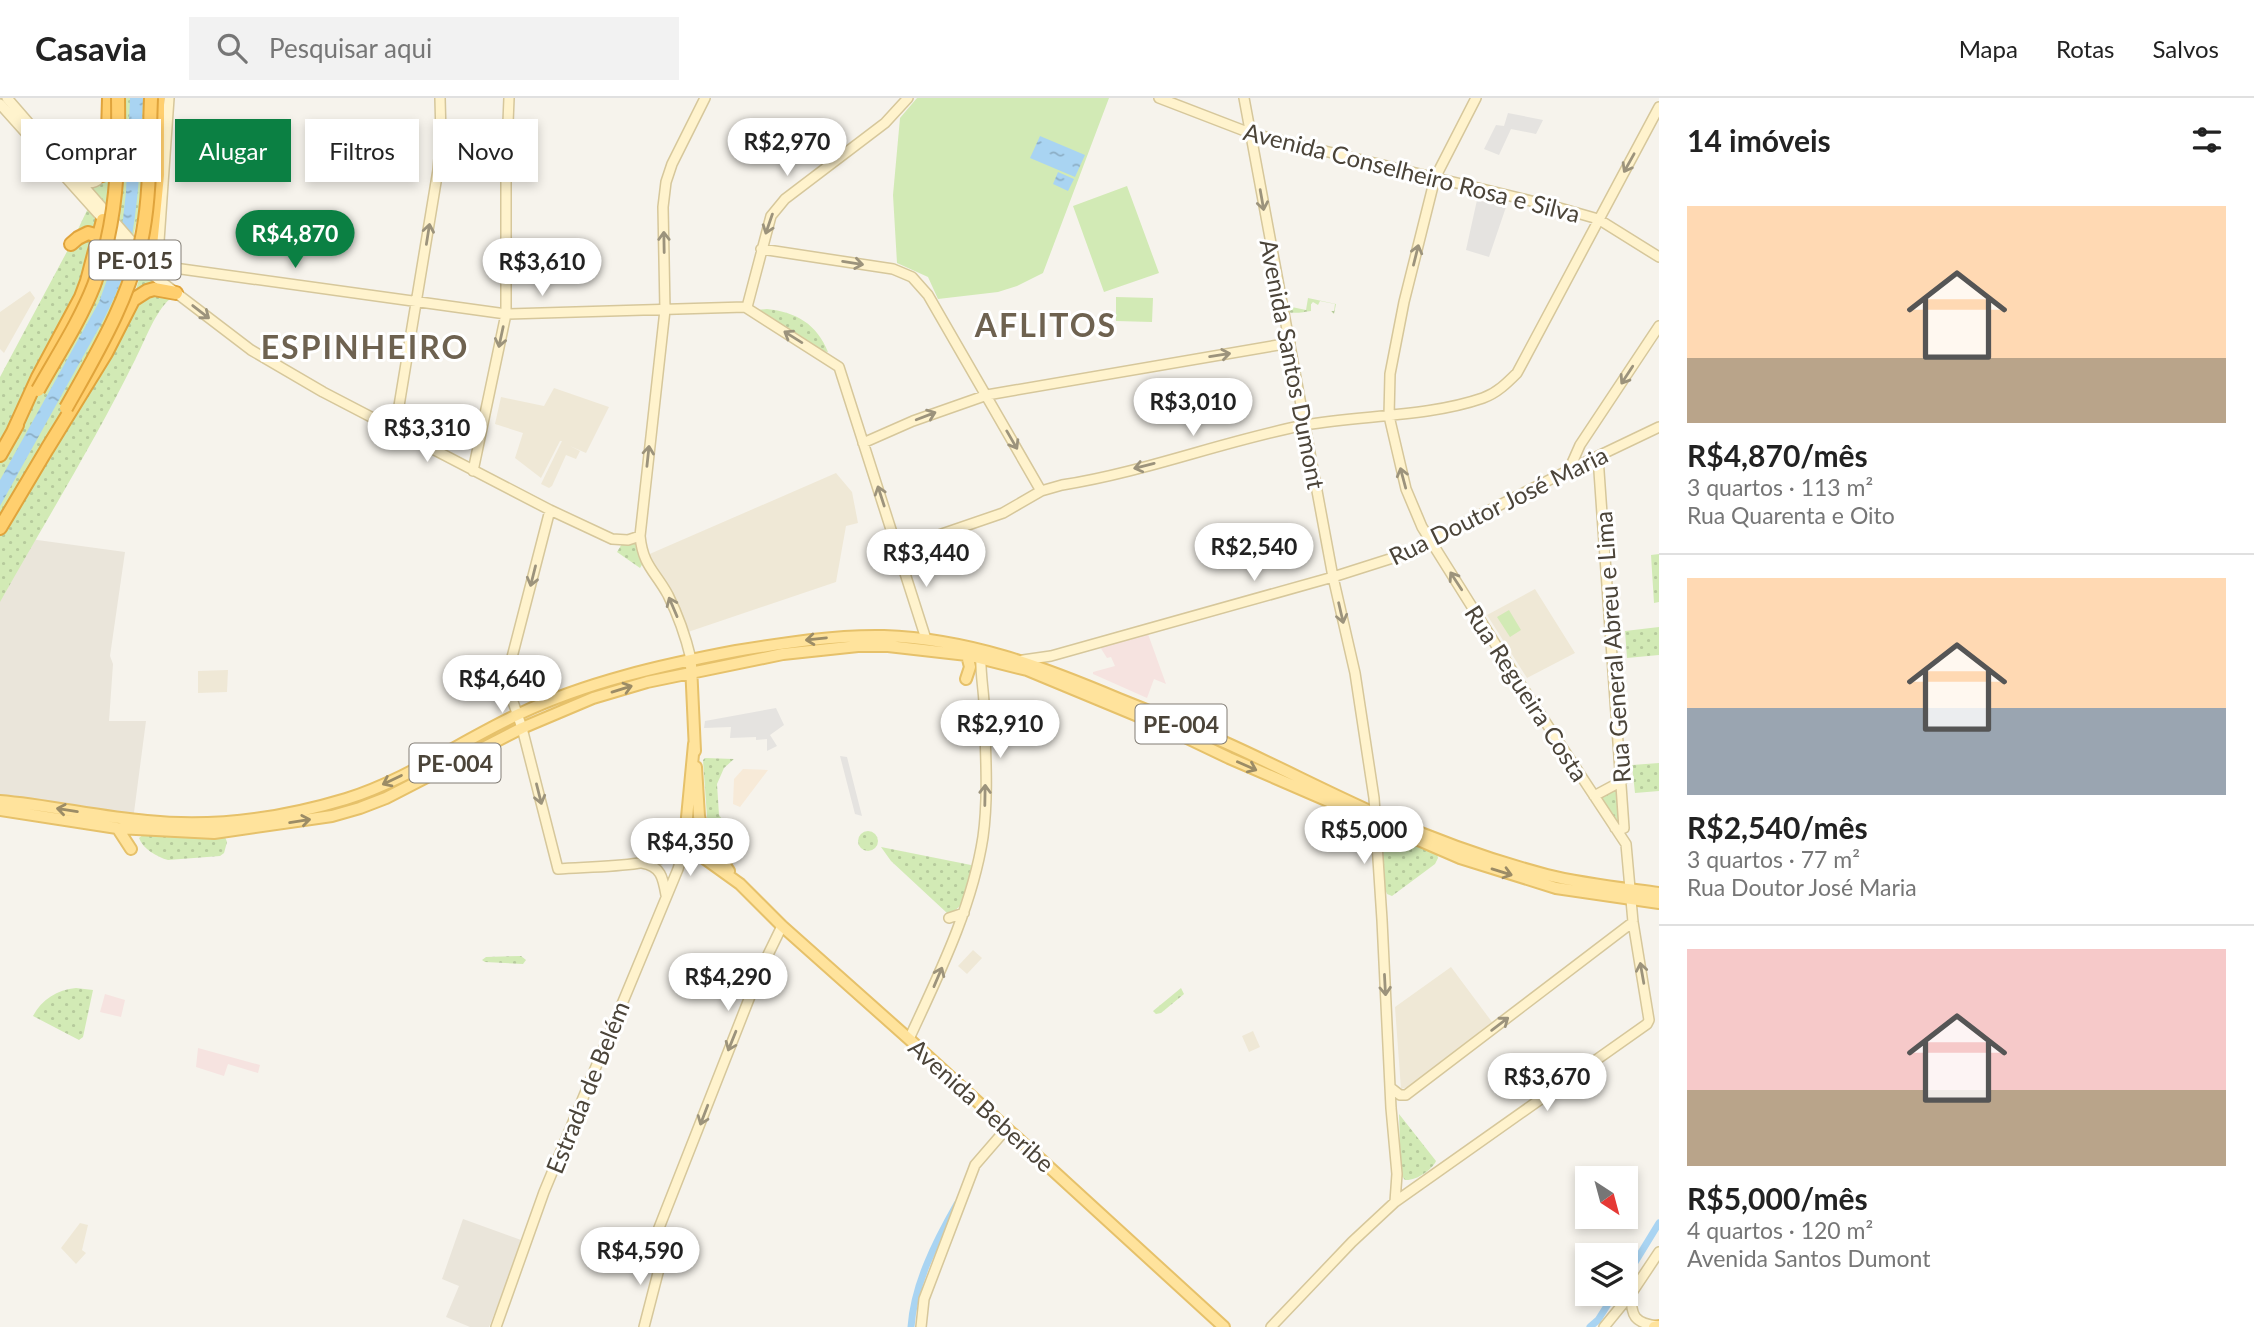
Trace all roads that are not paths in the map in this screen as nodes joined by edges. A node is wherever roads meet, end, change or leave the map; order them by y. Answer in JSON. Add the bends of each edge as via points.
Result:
{"nodes":[{"id":1,"x":7,"y":98,"type":"edge"},
{"id":2,"x":107,"y":98,"type":"edge"},
{"id":3,"x":118,"y":98,"type":"edge"},
{"id":4,"x":151,"y":98,"type":"edge"},
{"id":5,"x":158,"y":98,"type":"edge"},
{"id":6,"x":169,"y":98,"type":"edge"},
{"id":7,"x":440,"y":98,"type":"edge"},
{"id":8,"x":509,"y":98,"type":"edge"},
{"id":9,"x":705,"y":98,"type":"edge"},
{"id":10,"x":908,"y":98,"type":"edge"},
{"id":11,"x":1159,"y":98,"type":"edge"},
{"id":12,"x":1244,"y":98,"type":"edge"},
{"id":13,"x":1476,"y":98,"type":"edge"},
{"id":14,"x":0,"y":104,"type":"edge"},
{"id":15,"x":1659,"y":107,"type":"edge"},
{"id":16,"x":25,"y":119,"type":"edge"},
{"id":17,"x":107,"y":119,"type":"edge"},
{"id":18,"x":1250,"y":133,"type":"junction"},
{"id":19,"x":1435,"y":178,"type":"junction"},
{"id":20,"x":79,"y":182,"type":"edge"},
{"id":21,"x":103,"y":219,"type":"junction"},
{"id":22,"x":1598,"y":219,"type":"junction"},
{"id":23,"x":116,"y":229,"type":"junction"},
{"id":24,"x":99,"y":240,"type":"junction"},
{"id":25,"x":71,"y":244,"type":"dead end"},
{"id":26,"x":132,"y":246,"type":"junction"},
{"id":27,"x":761,"y":249,"type":"junction"},
{"id":28,"x":1659,"y":257,"type":"edge"},
{"id":29,"x":154,"y":262,"type":"junction"},
{"id":30,"x":167,"y":267,"type":"junction"},
{"id":31,"x":176,"y":293,"type":"junction"},
{"id":32,"x":418,"y":301,"type":"junction"},
{"id":33,"x":747,"y":307,"type":"dead end"},
{"id":34,"x":665,"y":310,"type":"junction"},
{"id":35,"x":506,"y":314,"type":"junction"},
{"id":36,"x":1659,"y":326,"type":"edge"},
{"id":37,"x":1290,"y":343,"type":"junction"},
{"id":38,"x":986,"y":395,"type":"junction"},
{"id":39,"x":1389,"y":416,"type":"junction"},
{"id":40,"x":1305,"y":425,"type":"junction"},
{"id":41,"x":1659,"y":427,"type":"edge"},
{"id":42,"x":396,"y":430,"type":"junction"},
{"id":43,"x":13,"y":432,"type":"junction"},
{"id":44,"x":863,"y":443,"type":"junction"},
{"id":45,"x":47,"y":450,"type":"junction"},
{"id":46,"x":0,"y":455,"type":"edge"},
{"id":47,"x":1598,"y":457,"type":"junction"},
{"id":48,"x":1576,"y":462,"type":"junction"},
{"id":49,"x":473,"y":471,"type":"junction"},
{"id":50,"x":1041,"y":491,"type":"junction"},
{"id":51,"x":550,"y":510,"type":"junction"},
{"id":52,"x":1,"y":524,"type":"edge"},
{"id":53,"x":640,"y":536,"type":"junction"},
{"id":54,"x":1430,"y":540,"type":"junction"},
{"id":55,"x":898,"y":549,"type":"junction"},
{"id":56,"x":1333,"y":577,"type":"junction"},
{"id":57,"x":926,"y":639,"type":"junction"},
{"id":58,"x":981,"y":653,"type":"junction"},
{"id":59,"x":967,"y":655,"type":"junction"},
{"id":60,"x":1051,"y":656,"type":"junction"},
{"id":61,"x":691,"y":659,"type":"junction"},
{"id":62,"x":1023,"y":660,"type":"junction"},
{"id":63,"x":1048,"y":669,"type":"junction"},
{"id":64,"x":692,"y":672,"type":"junction"},
{"id":65,"x":966,"y":679,"type":"dead end"},
{"id":66,"x":518,"y":715,"type":"junction"},
{"id":67,"x":522,"y":728,"type":"junction"},
{"id":68,"x":694,"y":744,"type":"junction"},
{"id":69,"x":1622,"y":780,"type":"junction"},
{"id":70,"x":1594,"y":796,"type":"junction"},
{"id":71,"x":0,"y":801,"type":"edge"},
{"id":72,"x":0,"y":810,"type":"edge"},
{"id":73,"x":1375,"y":818,"type":"junction"},
{"id":74,"x":1615,"y":828,"type":"junction"},
{"id":75,"x":118,"y":829,"type":"junction"},
{"id":76,"x":131,"y":849,"type":"dead end"},
{"id":77,"x":684,"y":849,"type":"junction"},
{"id":78,"x":640,"y":863,"type":"junction"},
{"id":79,"x":740,"y":884,"type":"junction"},
{"id":80,"x":1659,"y":894,"type":"edge"},
{"id":81,"x":1632,"y":895,"type":"junction"},
{"id":82,"x":666,"y":896,"type":"junction"},
{"id":83,"x":1659,"y":903,"type":"edge"},
{"id":84,"x":964,"y":913,"type":"junction"},
{"id":85,"x":949,"y":918,"type":"dead end"},
{"id":86,"x":1633,"y":922,"type":"junction"},
{"id":87,"x":782,"y":926,"type":"junction"},
{"id":88,"x":909,"y":1039,"type":"junction"},
{"id":89,"x":1391,"y":1088,"type":"junction"},
{"id":90,"x":1403,"y":1113,"type":"dead end"},
{"id":91,"x":1392,"y":1119,"type":"junction"},
{"id":92,"x":1007,"y":1128,"type":"junction"},
{"id":93,"x":1397,"y":1174,"type":"junction"},
{"id":94,"x":1420,"y":1185,"type":"junction"},
{"id":95,"x":1395,"y":1202,"type":"junction"},
{"id":96,"x":1659,"y":1252,"type":"edge"},
{"id":97,"x":1638,"y":1283,"type":"edge"},
{"id":98,"x":1621,"y":1306,"type":"edge"},
{"id":99,"x":1631,"y":1306,"type":"edge"},
{"id":100,"x":1657,"y":1326,"type":"edge"},
{"id":101,"x":496,"y":1327,"type":"edge"},
{"id":102,"x":644,"y":1327,"type":"edge"},
{"id":103,"x":921,"y":1327,"type":"edge"},
{"id":104,"x":1224,"y":1327,"type":"edge"},
{"id":105,"x":1271,"y":1327,"type":"edge"},
{"id":106,"x":1604,"y":1327,"type":"edge"}],
"edges":[{"from":1,"to":16,"type":"street"},
{"from":2,"to":17,"type":"highway"},
{"from":3,"to":43,"type":"highway","number":"PE-015","bridge":true,"via":[[116,189],[105,250],[87,299]]},
{"from":4,"to":45,"type":"highway","number":"PE-015","bridge":true,"via":[[148,202],[142,235],[107,335]]},
{"from":5,"to":29,"type":"highway","via":[[158,175],[150,246]]},
{"from":6,"to":30,"type":"street","via":[[159,241]]},
{"from":32,"to":7,"type":"street","one_way":true,"via":[[438,170]]},
{"from":8,"to":35,"type":"street"},
{"from":34,"to":9,"type":"street","one_way":true,"via":[[666,182]]},
{"from":10,"to":27,"type":"street","one_way":true,"via":[[885,123],[785,199],[771,216]]},
{"from":11,"to":18,"type":"street","name":"Avenida Conselheiro Rosa e Silva"},
{"from":12,"to":18,"type":"street","name":"Avenida Santos Dumont"},
{"from":13,"to":19,"type":"street","name":"Rua Regueira Costa"},
{"from":14,"to":21,"type":"street"},
{"from":15,"to":22,"type":"street","one_way":true},
{"from":18,"to":19,"type":"street","name":"Avenida Conselheiro Rosa e Silva"},
{"from":18,"to":37,"type":"street","name":"Avenida Santos Dumont","one_way":true},
{"from":19,"to":22,"type":"street","name":"Avenida Conselheiro Rosa e Silva"},
{"from":39,"to":19,"type":"street","name":"Rua Regueira Costa","one_way":true,"via":[[1396,340]]},
{"from":20,"to":23,"type":"street"},
{"from":21,"to":23,"type":"street"},
{"from":21,"to":24,"type":"highway"},
{"from":22,"to":28,"type":"street","name":"Avenida Conselheiro Rosa e Silva"},
{"from":22,"to":39,"type":"street","via":[[1507,384],[1483,398]]},
{"from":23,"to":26,"type":"street"},
{"from":24,"to":25,"type":"highway","via":[[88,233]]},
{"from":24,"to":43,"type":"highway","via":[[81,297]]},
{"from":26,"to":29,"type":"street"},
{"from":26,"to":31,"type":"street","via":[[154,276]]},
{"from":27,"to":33,"type":"street"},
{"from":27,"to":38,"type":"street","one_way":true,"via":[[902,272],[920,284]]},
{"from":29,"to":30,"type":"street"},
{"from":30,"to":32,"type":"street"},
{"from":31,"to":42,"type":"street","one_way":true,"via":[[251,351]]},
{"from":31,"to":45,"type":"highway","via":[[154,289],[133,300]]},
{"from":32,"to":35,"type":"street"},
{"from":32,"to":42,"type":"street"},
{"from":34,"to":35,"type":"street"},
{"from":44,"to":34,"type":"street","one_way":true,"via":[[839,367],[816,351],[745,307]]},
{"from":53,"to":34,"type":"street","one_way":true},
{"from":35,"to":49,"type":"street","one_way":true},
{"from":36,"to":48,"type":"street","one_way":true},
{"from":38,"to":37,"type":"street","one_way":true},
{"from":37,"to":40,"type":"street","name":"Avenida Santos Dumont"},
{"from":44,"to":38,"type":"street","one_way":true},
{"from":38,"to":50,"type":"street","one_way":true},
{"from":39,"to":40,"type":"street"},
{"from":54,"to":39,"type":"street","name":"Rua Regueira Costa","one_way":true,"via":[[1406,489]]},
{"from":40,"to":50,"type":"street","one_way":true},
{"from":40,"to":56,"type":"street","name":"Avenida Santos Dumont"},
{"from":41,"to":47,"type":"street","name":"Rua Doutor José Maria"},
{"from":42,"to":49,"type":"street"},
{"from":43,"to":46,"type":"highway","number":"PE-015"},
{"from":55,"to":44,"type":"street","one_way":true},
{"from":45,"to":52,"type":"highway","number":"PE-015"},
{"from":47,"to":48,"type":"street","name":"Rua Doutor José Maria"},
{"from":47,"to":69,"type":"street","name":"Rua General Abreu e Lima"},
{"from":48,"to":54,"type":"street","name":"Rua Doutor José Maria","via":[[1569,470]]},
{"from":49,"to":51,"type":"street"},
{"from":50,"to":55,"type":"street","via":[[1013,508]]},
{"from":51,"to":53,"type":"street","via":[[612,539]]},
{"from":51,"to":66,"type":"street","one_way":true,"via":[[508,675]]},
{"from":61,"to":53,"type":"street","one_way":true,"via":[[668,594],[644,560]]},
{"from":54,"to":56,"type":"street","name":"Rua Doutor José Maria","via":[[1399,556]]},
{"from":70,"to":54,"type":"street","name":"Rua Regueira Costa","one_way":true},
{"from":55,"to":57,"type":"street"},
{"from":56,"to":60,"type":"street","name":"Rua Doutor José Maria"},
{"from":56,"to":73,"type":"street","name":"Avenida Santos Dumont","one_way":true,"via":[[1355,673]]},
{"from":57,"to":58,"type":"main road","number":"PE-004"},
{"from":57,"to":61,"type":"main road","number":"PE-004","one_way":true,"via":[[823,638]]},
{"from":58,"to":59,"type":"main road","number":"PE-004"},
{"from":58,"to":62,"type":"main road","number":"PE-004"},
{"from":58,"to":73,"type":"main road","number":"PE-004","one_way":true},
{"from":84,"to":58,"type":"street","one_way":true,"via":[[984,817]]},
{"from":59,"to":64,"type":"main road","number":"PE-004","via":[[858,646],[783,654]]},
{"from":59,"to":65,"type":"main road"},
{"from":60,"to":62,"type":"street","name":"Rua Doutor José Maria"},
{"from":60,"to":63,"type":"street"},
{"from":61,"to":64,"type":"main road"},
{"from":61,"to":66,"type":"main road","number":"PE-004","via":[[597,684]]},
{"from":62,"to":63,"type":"main road","number":"PE-004"},
{"from":63,"to":73,"type":"main road","number":"PE-004","via":[[1219,740]]},
{"from":67,"to":64,"type":"main road","number":"PE-004","one_way":true,"via":[[593,698]]},
{"from":64,"to":68,"type":"main road"},
{"from":66,"to":67,"type":"street"},
{"from":66,"to":71,"type":"main road","number":"PE-004","one_way":true,"via":[[371,790],[260,818],[164,823]]},
{"from":75,"to":67,"type":"main road","number":"PE-004","one_way":true,"via":[[214,834],[332,816],[386,798]]},
{"from":67,"to":78,"type":"street","one_way":true,"via":[[558,869]]},
{"from":68,"to":77,"type":"main road"},
{"from":68,"to":79,"type":"main road","name":"Avenida Beberibe","via":[[703,833]]},
{"from":69,"to":70,"type":"street"},
{"from":69,"to":74,"type":"street","name":"Rua General Abreu e Lima","via":[[1625,828]]},
{"from":70,"to":74,"type":"street","name":"Rua Regueira Costa"},
{"from":72,"to":75,"type":"main road","number":"PE-004"},
{"from":73,"to":81,"type":"main road","number":"PE-004","via":[[1536,871]]},
{"from":73,"to":89,"type":"street","name":"Avenida Santos Dumont","one_way":true},
{"from":74,"to":81,"type":"street","name":"Rua Regueira Costa","via":[[1626,844]]},
{"from":75,"to":76,"type":"main road"},
{"from":77,"to":78,"type":"street"},
{"from":77,"to":79,"type":"main road","name":"Avenida Beberibe","via":[[701,854]]},
{"from":77,"to":82,"type":"street","name":"Estrada de Belém"},
{"from":78,"to":82,"type":"street","via":[[658,870]]},
{"from":79,"to":87,"type":"main road","name":"Avenida Beberibe"},
{"from":80,"to":81,"type":"main road","number":"PE-004"},
{"from":81,"to":83,"type":"main road","number":"PE-004"},
{"from":81,"to":86,"type":"street"},
{"from":82,"to":101,"type":"street","name":"Estrada de Belém","via":[[544,1192]]},
{"from":84,"to":85,"type":"street"},
{"from":88,"to":84,"type":"street","one_way":true},
{"from":89,"to":86,"type":"street","one_way":true,"via":[[1406,1095]]},
{"from":94,"to":86,"type":"street","one_way":true,"via":[[1647,1024]]},
{"from":87,"to":88,"type":"main road","name":"Avenida Beberibe"},
{"from":87,"to":102,"type":"street","one_way":true,"via":[[657,1233],[659,1275]]},
{"from":88,"to":92,"type":"main road","name":"Avenida Beberibe"},
{"from":89,"to":91,"type":"street","name":"Avenida Santos Dumont"},
{"from":90,"to":91,"type":"street"},
{"from":91,"to":93,"type":"street","name":"Avenida Santos Dumont"},
{"from":92,"to":103,"type":"street","via":[[975,1165],[924,1299]]},
{"from":92,"to":104,"type":"main road","name":"Avenida Beberibe"},
{"from":93,"to":94,"type":"street","via":[[1404,1184]]},
{"from":93,"to":95,"type":"street","name":"Avenida Santos Dumont"},
{"from":94,"to":95,"type":"street"},
{"from":95,"to":105,"type":"street"},
{"from":96,"to":97,"type":"street"},
{"from":98,"to":106,"type":"street"},
{"from":99,"to":100,"type":"street","via":[[1634,1317]]}]}
